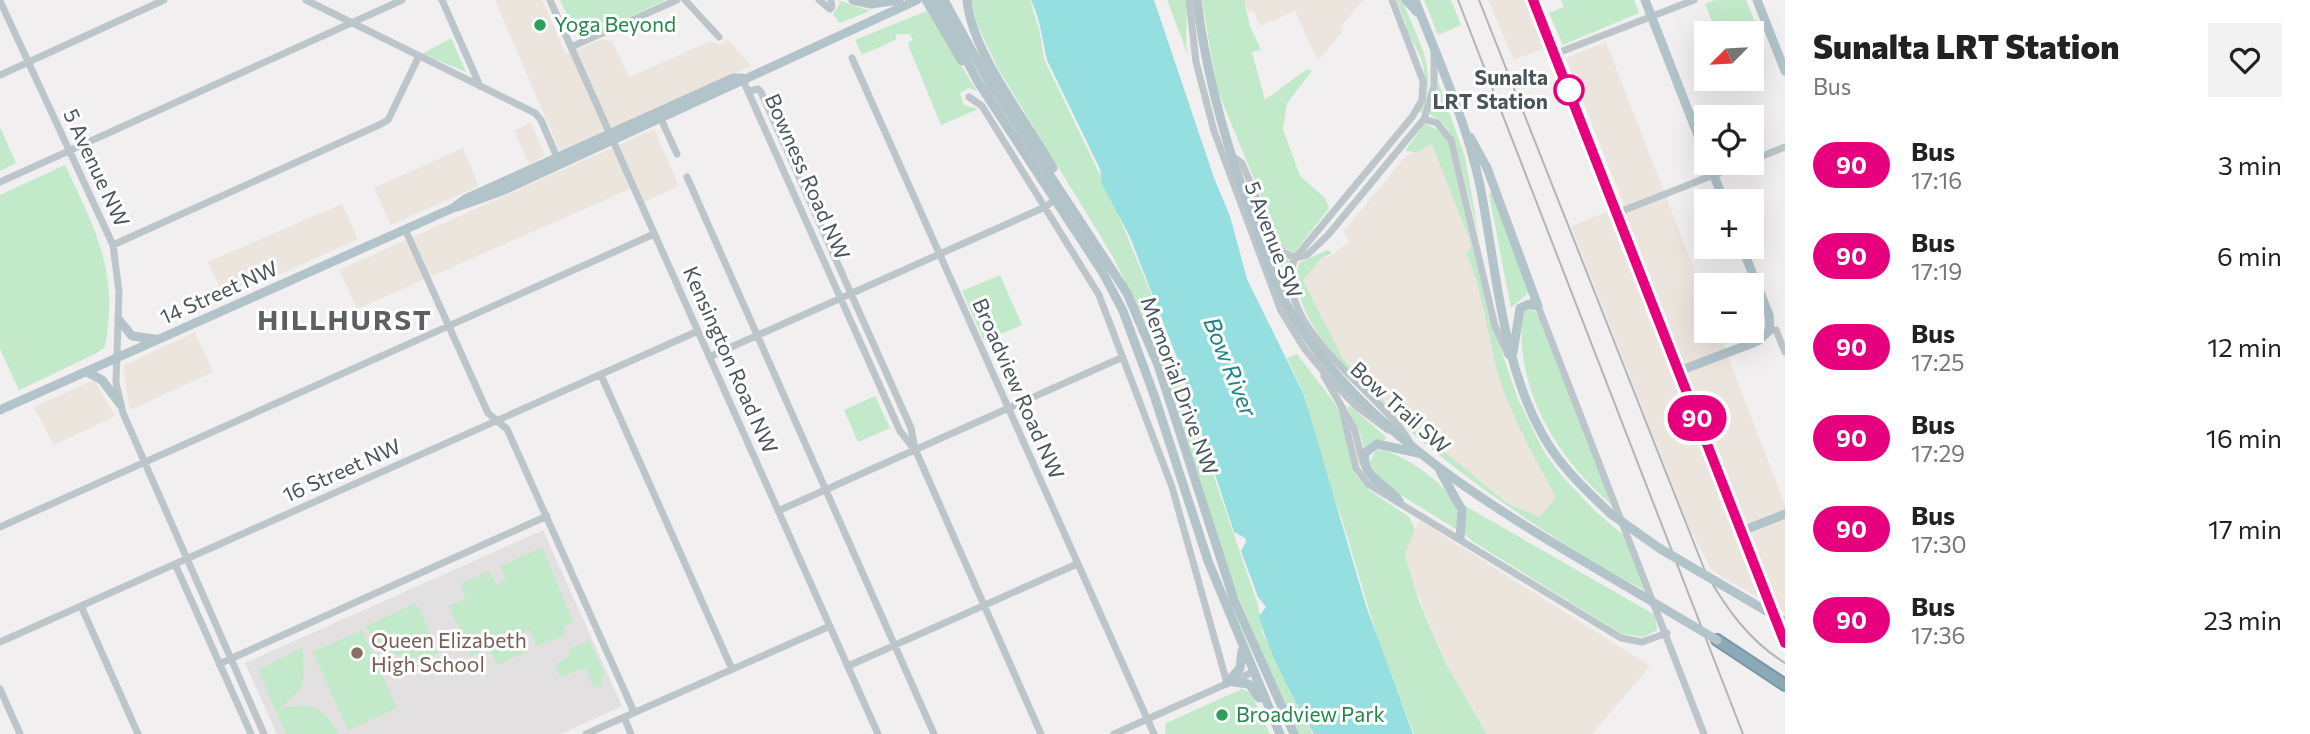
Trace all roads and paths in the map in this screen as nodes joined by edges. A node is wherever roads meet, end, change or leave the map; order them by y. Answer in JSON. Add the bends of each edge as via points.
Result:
{"nodes":[{"id":1,"x":164,"y":0,"type":"edge"},
{"id":2,"x":306,"y":0,"type":"edge"},
{"id":3,"x":402,"y":0,"type":"edge"},
{"id":4,"x":442,"y":0,"type":"edge"},
{"id":5,"x":550,"y":0,"type":"edge"},
{"id":6,"x":677,"y":0,"type":"edge"},
{"id":7,"x":685,"y":0,"type":"edge"},
{"id":8,"x":819,"y":0,"type":"edge"},
{"id":9,"x":831,"y":0,"type":"edge"},
{"id":10,"x":853,"y":0,"type":"edge"},
{"id":11,"x":899,"y":0,"type":"edge"},
{"id":12,"x":910,"y":0,"type":"edge"},
{"id":13,"x":916,"y":0,"type":"edge"},
{"id":14,"x":926,"y":0,"type":"edge"},
{"id":15,"x":935,"y":0,"type":"edge"},
{"id":16,"x":944,"y":0,"type":"edge"},
{"id":17,"x":967,"y":0,"type":"edge"},
{"id":18,"x":1189,"y":0,"type":"edge"},
{"id":19,"x":1197,"y":0,"type":"edge"},
{"id":20,"x":1392,"y":0,"type":"edge"},
{"id":21,"x":1406,"y":0,"type":"edge"},
{"id":22,"x":1415,"y":0,"type":"edge"},
{"id":23,"x":1534,"y":0,"type":"edge"},
{"id":24,"x":1645,"y":0,"type":"edge"},
{"id":25,"x":1695,"y":0,"type":"edge"},
{"id":26,"x":1757,"y":0,"type":"edge"},
{"id":27,"x":0,"y":1,"type":"edge"},
{"id":28,"x":1421,"y":15,"type":"junction"},
{"id":29,"x":1652,"y":17,"type":"junction"},
{"id":30,"x":350,"y":24,"type":"junction"},
{"id":31,"x":719,"y":37,"type":"dead end"},
{"id":32,"x":570,"y":47,"type":"junction"},
{"id":33,"x":1434,"y":50,"type":"junction"},
{"id":34,"x":1555,"y":54,"type":"junction"},
{"id":35,"x":418,"y":58,"type":"junction"},
{"id":36,"x":852,"y":58,"type":"dead end"},
{"id":37,"x":28,"y":63,"type":"junction"},
{"id":38,"x":1785,"y":71,"type":"edge"},
{"id":39,"x":0,"y":75,"type":"edge"},
{"id":40,"x":742,"y":78,"type":"junction"},
{"id":41,"x":978,"y":82,"type":"junction"},
{"id":42,"x":480,"y":86,"type":"junction"},
{"id":43,"x":969,"y":97,"type":"dead end"},
{"id":44,"x":1424,"y":119,"type":"junction"},
{"id":45,"x":661,"y":120,"type":"junction"},
{"id":46,"x":1464,"y":125,"type":"junction"},
{"id":47,"x":1694,"y":125,"type":"edge"},
{"id":48,"x":610,"y":137,"type":"junction"},
{"id":49,"x":1785,"y":147,"type":"edge"},
{"id":50,"x":71,"y":151,"type":"junction"},
{"id":51,"x":1231,"y":154,"type":"junction"},
{"id":52,"x":556,"y":155,"type":"junction"},
{"id":53,"x":677,"y":155,"type":"dead end"},
{"id":54,"x":1764,"y":155,"type":"edge"},
{"id":55,"x":1712,"y":175,"type":"edge"},
{"id":56,"x":687,"y":177,"type":"dead end"},
{"id":57,"x":0,"y":182,"type":"edge"},
{"id":58,"x":1060,"y":193,"type":"junction"},
{"id":59,"x":1045,"y":207,"type":"junction"},
{"id":60,"x":453,"y":208,"type":"junction"},
{"id":61,"x":1617,"y":213,"type":"junction"},
{"id":62,"x":405,"y":229,"type":"junction"},
{"id":63,"x":654,"y":234,"type":"junction"},
{"id":64,"x":113,"y":245,"type":"junction"},
{"id":65,"x":939,"y":254,"type":"junction"},
{"id":66,"x":1295,"y":258,"type":"junction"},
{"id":67,"x":1747,"y":259,"type":"edge"},
{"id":68,"x":846,"y":296,"type":"junction"},
{"id":69,"x":1538,"y":306,"type":"junction"},
{"id":70,"x":119,"y":320,"type":"junction"},
{"id":71,"x":449,"y":326,"type":"junction"},
{"id":72,"x":1777,"y":330,"type":"edge"},
{"id":73,"x":698,"y":331,"type":"junction"},
{"id":74,"x":757,"y":335,"type":"junction"},
{"id":75,"x":157,"y":340,"type":"junction"},
{"id":76,"x":1785,"y":352,"type":"edge"},
{"id":77,"x":1513,"y":355,"type":"junction"},
{"id":78,"x":709,"y":357,"type":"junction"},
{"id":79,"x":1123,"y":357,"type":"junction"},
{"id":80,"x":116,"y":359,"type":"junction"},
{"id":81,"x":1515,"y":368,"type":"junction"},
{"id":82,"x":1321,"y":369,"type":"junction"},
{"id":83,"x":1679,"y":371,"type":"junction"},
{"id":84,"x":87,"y":372,"type":"junction"},
{"id":85,"x":600,"y":375,"type":"junction"},
{"id":86,"x":120,"y":404,"type":"junction"},
{"id":87,"x":1008,"y":408,"type":"junction"},
{"id":88,"x":1342,"y":409,"type":"junction"},
{"id":89,"x":0,"y":410,"type":"edge"},
{"id":90,"x":497,"y":421,"type":"junction"},
{"id":91,"x":1410,"y":443,"type":"junction"},
{"id":92,"x":915,"y":449,"type":"junction"},
{"id":93,"x":1421,"y":454,"type":"junction"},
{"id":94,"x":144,"y":463,"type":"junction"},
{"id":95,"x":1437,"y":466,"type":"junction"},
{"id":96,"x":1365,"y":468,"type":"junction"},
{"id":97,"x":825,"y":489,"type":"junction"},
{"id":98,"x":1399,"y":501,"type":"junction"},
{"id":99,"x":778,"y":511,"type":"junction"},
{"id":100,"x":1785,"y":514,"type":"edge"},
{"id":101,"x":547,"y":516,"type":"junction"},
{"id":102,"x":0,"y":527,"type":"edge"},
{"id":103,"x":1742,"y":531,"type":"junction"},
{"id":104,"x":1460,"y":538,"type":"junction"},
{"id":105,"x":187,"y":559,"type":"junction"},
{"id":106,"x":175,"y":564,"type":"junction"},
{"id":107,"x":1077,"y":564,"type":"junction"},
{"id":108,"x":81,"y":606,"type":"junction"},
{"id":109,"x":984,"y":606,"type":"junction"},
{"id":110,"x":830,"y":626,"type":"junction"},
{"id":111,"x":1783,"y":629,"type":"edge"},
{"id":112,"x":1667,"y":633,"type":"junction"},
{"id":113,"x":1717,"y":640,"type":"junction"},
{"id":114,"x":0,"y":642,"type":"edge"},
{"id":115,"x":1253,"y":642,"type":"junction"},
{"id":116,"x":1785,"y":643,"type":"edge"},
{"id":117,"x":895,"y":645,"type":"junction"},
{"id":118,"x":1241,"y":646,"type":"junction"},
{"id":119,"x":231,"y":659,"type":"junction"},
{"id":120,"x":219,"y":664,"type":"junction"},
{"id":121,"x":848,"y":666,"type":"junction"},
{"id":122,"x":732,"y":669,"type":"junction"},
{"id":123,"x":1253,"y":672,"type":"junction"},
{"id":124,"x":1785,"y":679,"type":"edge"},
{"id":125,"x":1230,"y":682,"type":"junction"},
{"id":126,"x":1785,"y":685,"type":"edge"},
{"id":127,"x":0,"y":690,"type":"edge"},
{"id":128,"x":634,"y":712,"type":"junction"},
{"id":129,"x":624,"y":717,"type":"junction"},
{"id":130,"x":1147,"y":719,"type":"junction"},
{"id":131,"x":20,"y":734,"type":"edge"},
{"id":132,"x":138,"y":734,"type":"edge"},
{"id":133,"x":251,"y":734,"type":"edge"},
{"id":134,"x":264,"y":734,"type":"edge"},
{"id":135,"x":586,"y":734,"type":"edge"},
{"id":136,"x":631,"y":734,"type":"edge"},
{"id":137,"x":878,"y":734,"type":"edge"},
{"id":138,"x":934,"y":734,"type":"edge"},
{"id":139,"x":1041,"y":734,"type":"edge"},
{"id":140,"x":1114,"y":734,"type":"edge"},
{"id":141,"x":1154,"y":734,"type":"edge"},
{"id":142,"x":1275,"y":734,"type":"edge"},
{"id":143,"x":1280,"y":734,"type":"edge"},
{"id":144,"x":1294,"y":734,"type":"edge"},
{"id":145,"x":1704,"y":734,"type":"edge"}],
"edges":[{"from":1,"to":37,"type":"street"},
{"from":2,"to":30,"type":"street"},
{"from":3,"to":30,"type":"street"},
{"from":4,"to":42,"type":"street"},
{"from":5,"to":32,"type":"street","name":"Kensington Road NW"},
{"from":6,"to":32,"type":"street"},
{"from":7,"to":31,"type":"street"},
{"from":8,"to":9,"type":"street","via":[[830,9]]},
{"from":10,"to":11,"type":"main road","via":[[871,4]]},
{"from":12,"to":13,"type":"main road"},
{"from":13,"to":40,"type":"main road","name":"14 Street NW"},
{"from":14,"to":41,"type":"main road"},
{"from":15,"to":41,"type":"main road","name":"Memorial Drive NW"},
{"from":16,"to":58,"type":"main road","name":"Memorial Drive NW","via":[[982,71]]},
{"from":17,"to":58,"type":"main road","via":[[983,47],[1057,175]]},
{"from":18,"to":82,"type":"street","name":"5 Avenue SW","via":[[1203,93],[1256,249],[1281,311]]},
{"from":19,"to":51,"type":"main road","name":"Bow Trail SW","via":[[1208,77]]},
{"from":20,"to":66,"type":"street","via":[[1423,81],[1422,100]]},
{"from":21,"to":28,"type":"main road"},
{"from":22,"to":28,"type":"main road"},
{"from":23,"to":34,"type":"street"},
{"from":24,"to":29,"type":"main road"},
{"from":25,"to":29,"type":"street"},
{"from":26,"to":38,"type":"main road"},
{"from":27,"to":37,"type":"street","name":"5 Avenue NW"},
{"from":28,"to":33,"type":"main road"},
{"from":29,"to":34,"type":"street"},
{"from":29,"to":47,"type":"main road"},
{"from":30,"to":35,"type":"street"},
{"from":30,"to":50,"type":"street"},
{"from":32,"to":48,"type":"street","name":"Kensington Road NW"},
{"from":33,"to":44,"type":"street","via":[[1434,86]]},
{"from":33,"to":46,"type":"main road"},
{"from":34,"to":61,"type":"street"},
{"from":35,"to":42,"type":"street"},
{"from":35,"to":64,"type":"street","via":[[388,120]]},
{"from":36,"to":65,"type":"street","name":"Broadview Road NW"},
{"from":37,"to":39,"type":"street"},
{"from":37,"to":50,"type":"street","name":"5 Avenue NW"},
{"from":40,"to":45,"type":"main road","name":"14 Street NW"},
{"from":40,"to":48,"type":"main road","name":"14 Street NW","via":[[733,78]]},
{"from":40,"to":68,"type":"street","name":"Bowness Road NW"},
{"from":41,"to":58,"type":"main road","name":"Memorial Drive NW"},
{"from":42,"to":52,"type":"street","via":[[539,116]]},
{"from":43,"to":59,"type":"street","via":[[982,106]]},
{"from":44,"to":66,"type":"street","via":[[1314,250]]},
{"from":44,"to":81,"type":"street","via":[[1437,123],[1451,140],[1495,326]]},
{"from":45,"to":48,"type":"main road","name":"14 Street NW"},
{"from":45,"to":53,"type":"street"},
{"from":46,"to":69,"type":"main road","via":[[1487,168]]},
{"from":46,"to":77,"type":"main road"},
{"from":48,"to":52,"type":"main road","name":"14 Street NW"},
{"from":48,"to":60,"type":"main road","name":"14 Street NW","via":[[502,191]]},
{"from":48,"to":63,"type":"street","name":"Kensington Road NW"},
{"from":49,"to":54,"type":"street"},
{"from":50,"to":57,"type":"street"},
{"from":50,"to":64,"type":"street","name":"5 Avenue NW"},
{"from":51,"to":66,"type":"street","via":[[1242,163],[1273,237],[1283,252]]},
{"from":51,"to":91,"type":"main road","name":"Bow Trail SW","via":[[1270,268],[1294,318],[1338,377]]},
{"from":52,"to":60,"type":"main road","name":"14 Street NW"},
{"from":55,"to":61,"type":"street"},
{"from":56,"to":74,"type":"street"},
{"from":58,"to":59,"type":"street"},
{"from":58,"to":115,"type":"main road","name":"Memorial Drive NW","via":[[1116,273],[1137,316],[1158,365],[1230,588]]},
{"from":58,"to":118,"type":"main road","name":"Memorial Drive NW","via":[[1123,311]]},
{"from":59,"to":65,"type":"street"},
{"from":59,"to":79,"type":"street","via":[[1099,295]]},
{"from":60,"to":62,"type":"main road","name":"14 Street NW"},
{"from":61,"to":83,"type":"street"},
{"from":62,"to":71,"type":"street"},
{"from":62,"to":75,"type":"main road","name":"14 Street NW"},
{"from":63,"to":71,"type":"street"},
{"from":63,"to":73,"type":"street","name":"Kensington Road NW"},
{"from":64,"to":70,"type":"street","name":"5 Avenue NW"},
{"from":65,"to":68,"type":"street"},
{"from":65,"to":87,"type":"street","name":"Broadview Road NW"},
{"from":66,"to":91,"type":"street","via":[[1291,289],[1306,320],[1346,373]]},
{"from":67,"to":72,"type":"main road"},
{"from":68,"to":74,"type":"street"},
{"from":68,"to":92,"type":"street","name":"Bowness Road NW","via":[[900,431]]},
{"from":69,"to":77,"type":"main road","via":[[1520,308]]},
{"from":69,"to":112,"type":"street"},
{"from":70,"to":75,"type":"main road","via":[[132,336]]},
{"from":70,"to":80,"type":"street","name":"5 Avenue NW"},
{"from":71,"to":90,"type":"street","via":[[488,413]]},
{"from":71,"to":94,"type":"street"},
{"from":72,"to":76,"type":"street"},
{"from":72,"to":83,"type":"main road"},
{"from":73,"to":78,"type":"street","name":"Kensington Road NW"},
{"from":73,"to":85,"type":"street","name":"16 Street NW"},
{"from":74,"to":78,"type":"street"},
{"from":74,"to":97,"type":"street"},
{"from":75,"to":80,"type":"main road","name":"14 Street NW"},
{"from":77,"to":81,"type":"main road"},
{"from":78,"to":99,"type":"street","name":"Kensington Road NW"},
{"from":79,"to":87,"type":"street"},
{"from":79,"to":125,"type":"street","via":[[1172,487]]},
{"from":80,"to":84,"type":"main road","name":"14 Street NW"},
{"from":80,"to":86,"type":"street","name":"5 Avenue NW"},
{"from":81,"to":111,"type":"main road","bridge":true,"via":[[1532,413],[1576,481],[1611,514]]},
{"from":82,"to":88,"type":"street"},
{"from":82,"to":91,"type":"street","name":"5 Avenue SW","via":[[1357,407]]},
{"from":83,"to":103,"type":"main road"},
{"from":84,"to":86,"type":"main road","via":[[102,380]]},
{"from":84,"to":89,"type":"main road","name":"14 Street NW"},
{"from":85,"to":90,"type":"street","name":"16 Street NW"},
{"from":85,"to":122,"type":"street"},
{"from":86,"to":94,"type":"street","name":"5 Avenue NW"},
{"from":87,"to":92,"type":"street"},
{"from":87,"to":107,"type":"street","name":"Broadview Road NW"},
{"from":88,"to":96,"type":"street","via":[[1354,428]]},
{"from":88,"to":98,"type":"street","via":[[1356,468],[1368,484]]},
{"from":90,"to":101,"type":"street","via":[[507,429]]},
{"from":90,"to":105,"type":"street","name":"16 Street NW"},
{"from":91,"to":93,"type":"main road","name":"Bow Trail SW"},
{"from":92,"to":97,"type":"street"},
{"from":92,"to":109,"type":"street","name":"Bowness Road NW"},
{"from":93,"to":95,"type":"main road","name":"Bow Trail SW"},
{"from":93,"to":96,"type":"main road","via":[[1377,444],[1365,453]]},
{"from":94,"to":102,"type":"street"},
{"from":94,"to":105,"type":"street","name":"5 Avenue NW"},
{"from":95,"to":104,"type":"main road","via":[[1462,510]]},
{"from":95,"to":113,"type":"main road","name":"Bow Trail SW","bridge":true,"via":[[1502,512]]},
{"from":96,"to":98,"type":"main road"},
{"from":97,"to":99,"type":"street"},
{"from":97,"to":117,"type":"street"},
{"from":98,"to":104,"type":"street"},
{"from":99,"to":110,"type":"street","name":"Kensington Road NW"},
{"from":100,"to":103,"type":"main road"},
{"from":101,"to":119,"type":"street"},
{"from":101,"to":128,"type":"street"},
{"from":103,"to":111,"type":"main road"},
{"from":104,"to":112,"type":"street","via":[[1621,638],[1642,642]]},
{"from":105,"to":106,"type":"street","name":"16 Street NW"},
{"from":105,"to":119,"type":"street","name":"5 Avenue NW"},
{"from":106,"to":108,"type":"street","name":"16 Street NW"},
{"from":106,"to":120,"type":"street"},
{"from":107,"to":109,"type":"street"},
{"from":107,"to":130,"type":"street","name":"Broadview Road NW"},
{"from":108,"to":114,"type":"street","name":"16 Street NW"},
{"from":108,"to":132,"type":"street"},
{"from":109,"to":117,"type":"street"},
{"from":109,"to":139,"type":"street","name":"Bowness Road NW"},
{"from":110,"to":121,"type":"street","name":"Kensington Road NW"},
{"from":110,"to":122,"type":"street"},
{"from":111,"to":116,"type":"main road"},
{"from":112,"to":145,"type":"street"},
{"from":113,"to":124,"type":"main road","name":"Bow Trail SW"},
{"from":113,"to":126,"type":"highway"},
{"from":115,"to":123,"type":"main road"},
{"from":115,"to":144,"type":"main road","name":"Memorial Drive NW"},
{"from":117,"to":121,"type":"street"},
{"from":117,"to":138,"type":"street"},
{"from":118,"to":123,"type":"main road","name":"Memorial Drive NW"},
{"from":118,"to":125,"type":"main road","via":[[1240,668]]},
{"from":119,"to":120,"type":"street"},
{"from":119,"to":134,"type":"street","name":"5 Avenue NW"},
{"from":120,"to":133,"type":"street"},
{"from":121,"to":137,"type":"street","name":"Kensington Road NW"},
{"from":122,"to":128,"type":"street"},
{"from":123,"to":125,"type":"street"},
{"from":123,"to":143,"type":"main road","name":"Memorial Drive NW"},
{"from":125,"to":130,"type":"street"},
{"from":125,"to":142,"type":"main road","via":[[1249,684],[1256,692]]},
{"from":127,"to":131,"type":"street"},
{"from":128,"to":129,"type":"street"},
{"from":129,"to":135,"type":"street"},
{"from":129,"to":136,"type":"street"},
{"from":130,"to":140,"type":"street"},
{"from":130,"to":141,"type":"street","name":"Broadview Road NW"}]}
